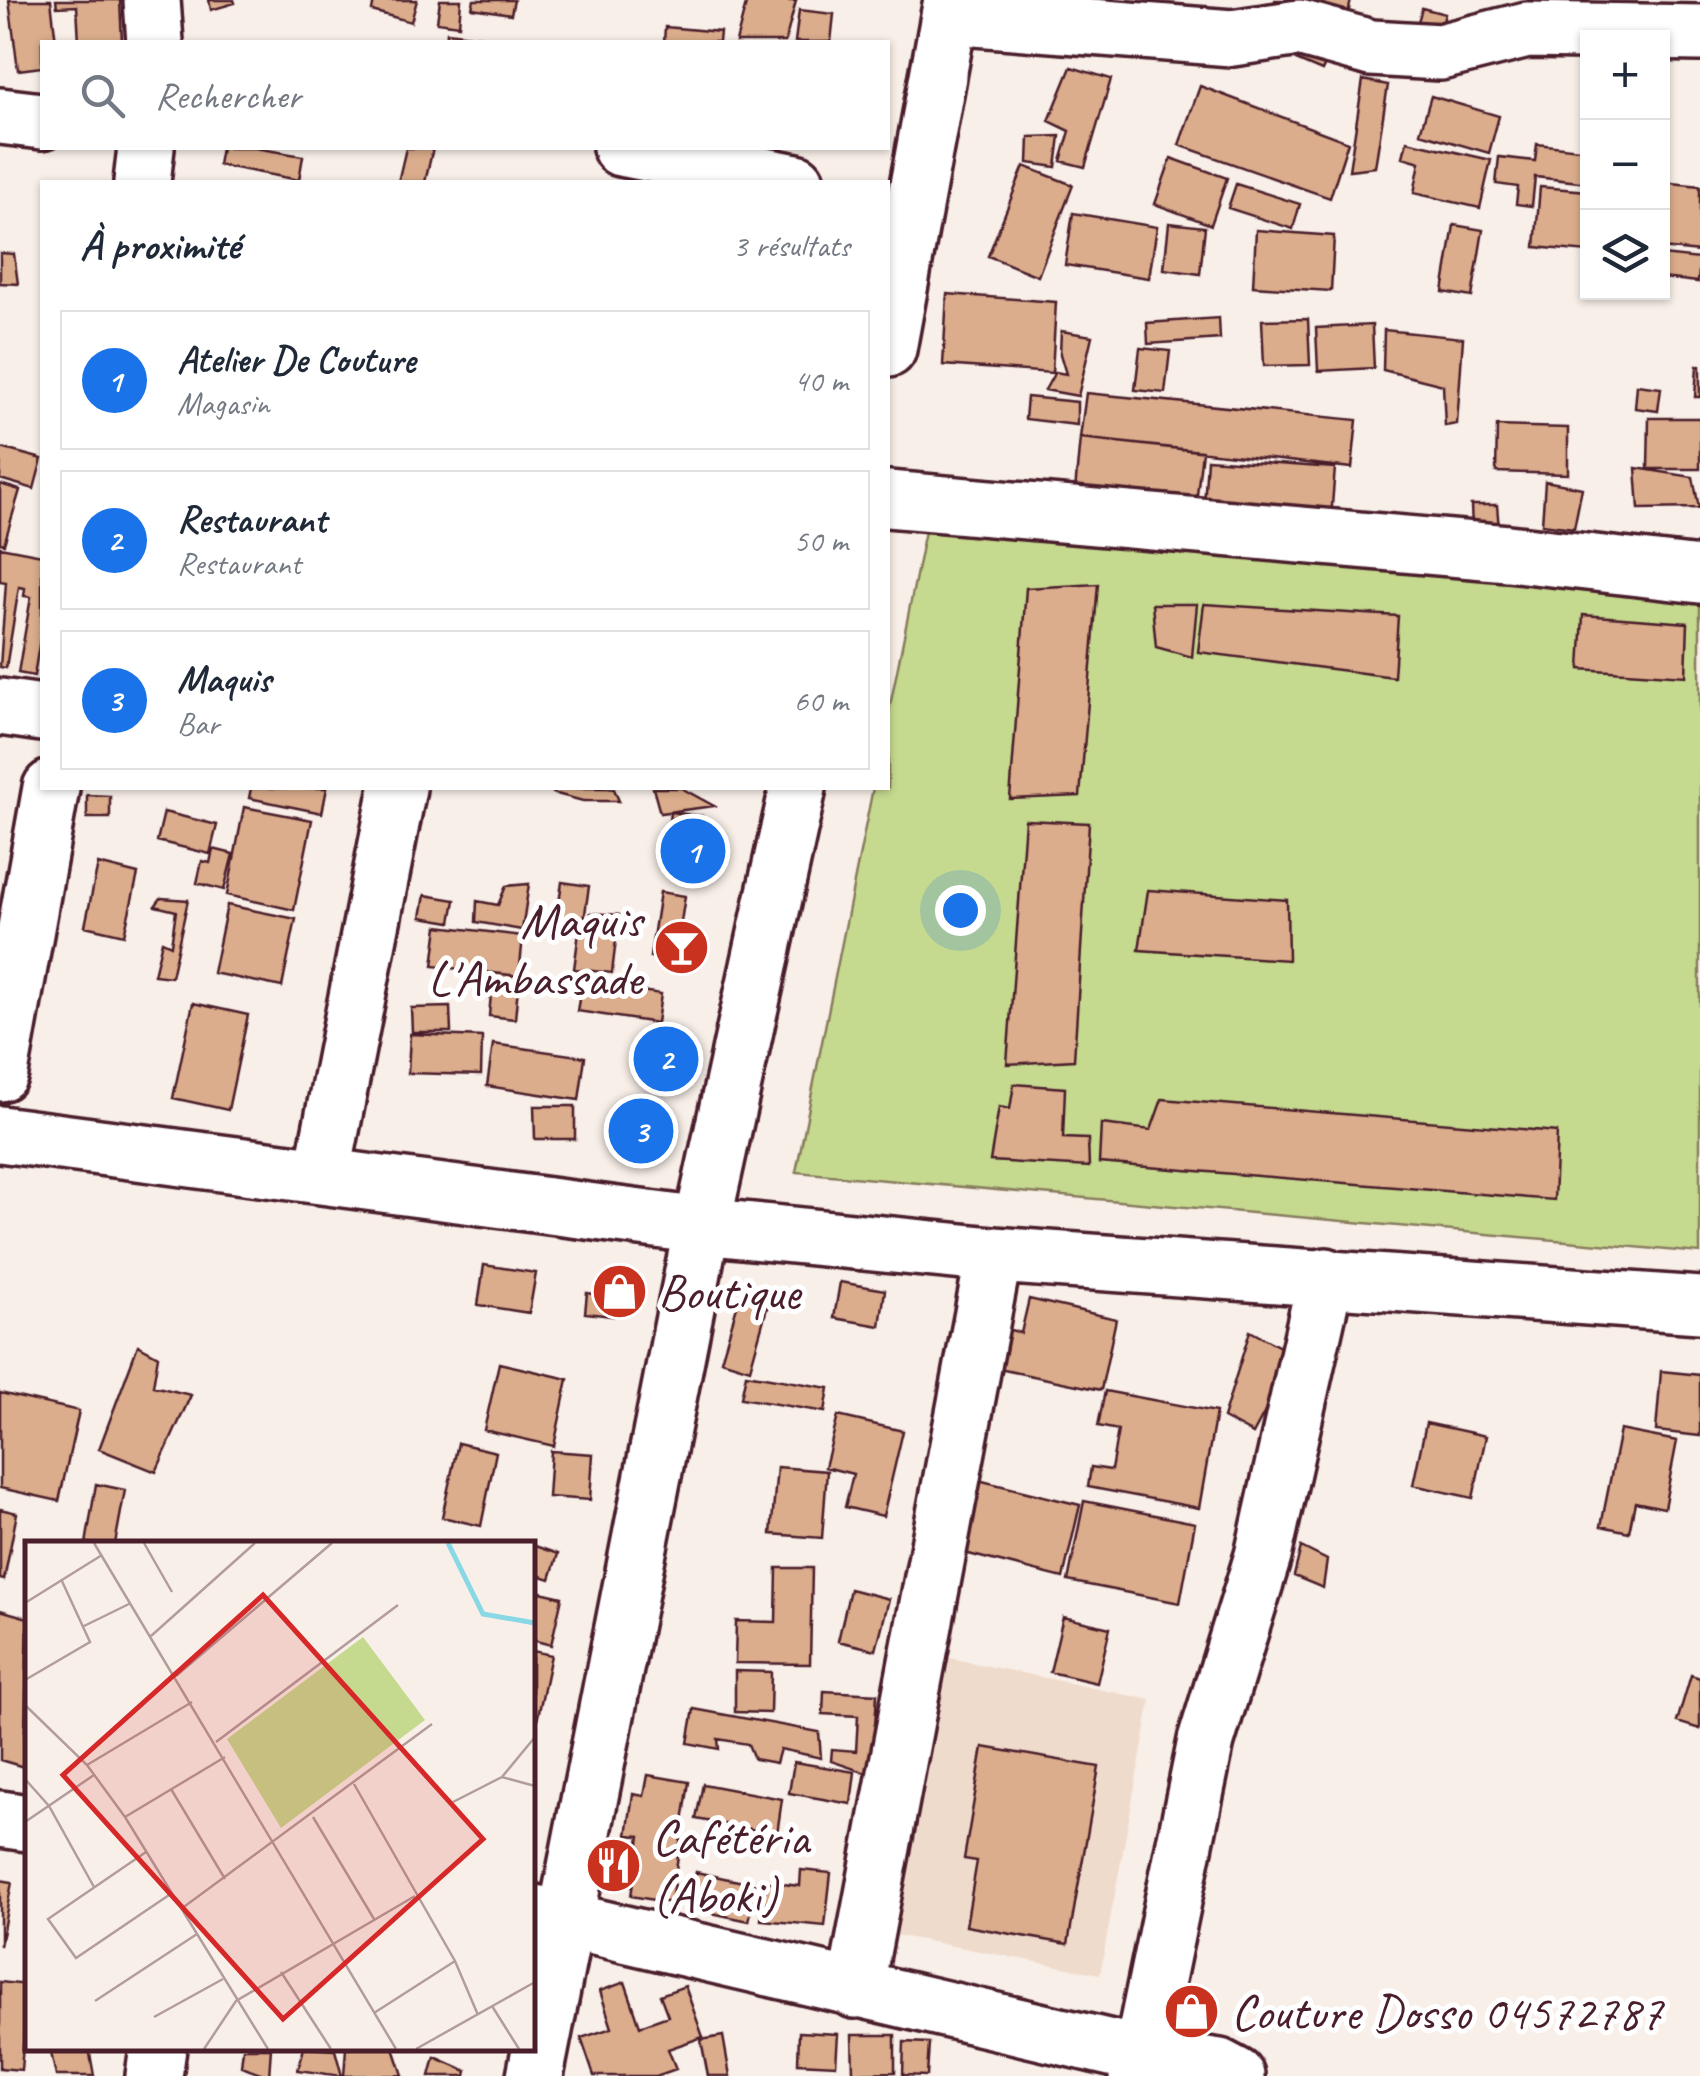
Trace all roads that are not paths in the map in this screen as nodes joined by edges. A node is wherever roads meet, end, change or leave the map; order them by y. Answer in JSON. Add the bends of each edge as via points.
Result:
{"nodes":[{"id":1,"x":152,"y":0,"type":"edge"},
{"id":2,"x":951,"y":8,"type":"edge"},
{"id":3,"x":1700,"y":33,"type":"edge"},
{"id":4,"x":156,"y":40,"type":"edge"},
{"id":5,"x":0,"y":116,"type":"edge"},
{"id":6,"x":40,"y":122,"type":"edge"},
{"id":7,"x":146,"y":150,"type":"edge"},
{"id":8,"x":630,"y":150,"type":"edge"},
{"id":9,"x":142,"y":180,"type":"edge"},
{"id":10,"x":786,"y":180,"type":"edge"},
{"id":11,"x":901,"y":203,"type":"edge"},
{"id":12,"x":890,"y":326,"type":"edge"},
{"id":13,"x":890,"y":498,"type":"edge"},
{"id":14,"x":1700,"y":575,"type":"edge"},
{"id":15,"x":0,"y":706,"type":"edge"},
{"id":16,"x":40,"y":713,"type":"edge"},
{"id":17,"x":51,"y":790,"type":"edge"},
{"id":18,"x":398,"y":790,"type":"edge"},
{"id":19,"x":798,"y":790,"type":"edge"},
{"id":20,"x":6,"y":1016,"type":"edge"},
{"id":21,"x":0,"y":1073,"type":"edge"},
{"id":22,"x":0,"y":1134,"type":"edge"},
{"id":23,"x":322,"y":1176,"type":"junction"},
{"id":24,"x":702,"y":1226,"type":"junction"},
{"id":25,"x":994,"y":1255,"type":"junction"},
{"id":26,"x":1326,"y":1276,"type":"junction"},
{"id":27,"x":1700,"y":1305,"type":"edge"},
{"id":28,"x":0,"y":1818,"type":"edge"},
{"id":29,"x":25,"y":1822,"type":"edge"},
{"id":30,"x":551,"y":1916,"type":"edge"},
{"id":31,"x":855,"y":1990,"type":"junction"},
{"id":32,"x":158,"y":2051,"type":"edge"},
{"id":33,"x":1139,"y":2066,"type":"edge"},
{"id":34,"x":154,"y":2076,"type":"edge"},
{"id":35,"x":535,"y":2076,"type":"edge"},
{"id":36,"x":1236,"y":2076,"type":"edge"}],
"edges":[{"from":1,"to":4,"type":"street"},
{"from":2,"to":3,"type":"street","via":[[1232,38],[1299,28],[1371,48],[1440,52],[1527,30]]},
{"from":2,"to":11,"type":"street"},
{"from":5,"to":6,"type":"street"},
{"from":7,"to":9,"type":"street"},
{"from":8,"to":10,"type":"street"},
{"from":11,"to":12,"type":"street"},
{"from":13,"to":14,"type":"street"},
{"from":15,"to":16,"type":"street"},
{"from":17,"to":20,"type":"street"},
{"from":18,"to":23,"type":"street"},
{"from":19,"to":24,"type":"street"},
{"from":20,"to":21,"type":"street"},
{"from":22,"to":23,"type":"street"},
{"from":23,"to":24,"type":"street"},
{"from":24,"to":25,"type":"street"},
{"from":24,"to":30,"type":"street"},
{"from":25,"to":26,"type":"street"},
{"from":25,"to":31,"type":"street"},
{"from":26,"to":27,"type":"street"},
{"from":26,"to":33,"type":"street","via":[[1263,1556],[1206,1740]]},
{"from":28,"to":29,"type":"street"},
{"from":30,"to":31,"type":"street"},
{"from":30,"to":35,"type":"street"},
{"from":31,"to":33,"type":"street"},
{"from":32,"to":34,"type":"street"},
{"from":33,"to":36,"type":"street","via":[[1219,2066]]}]}
